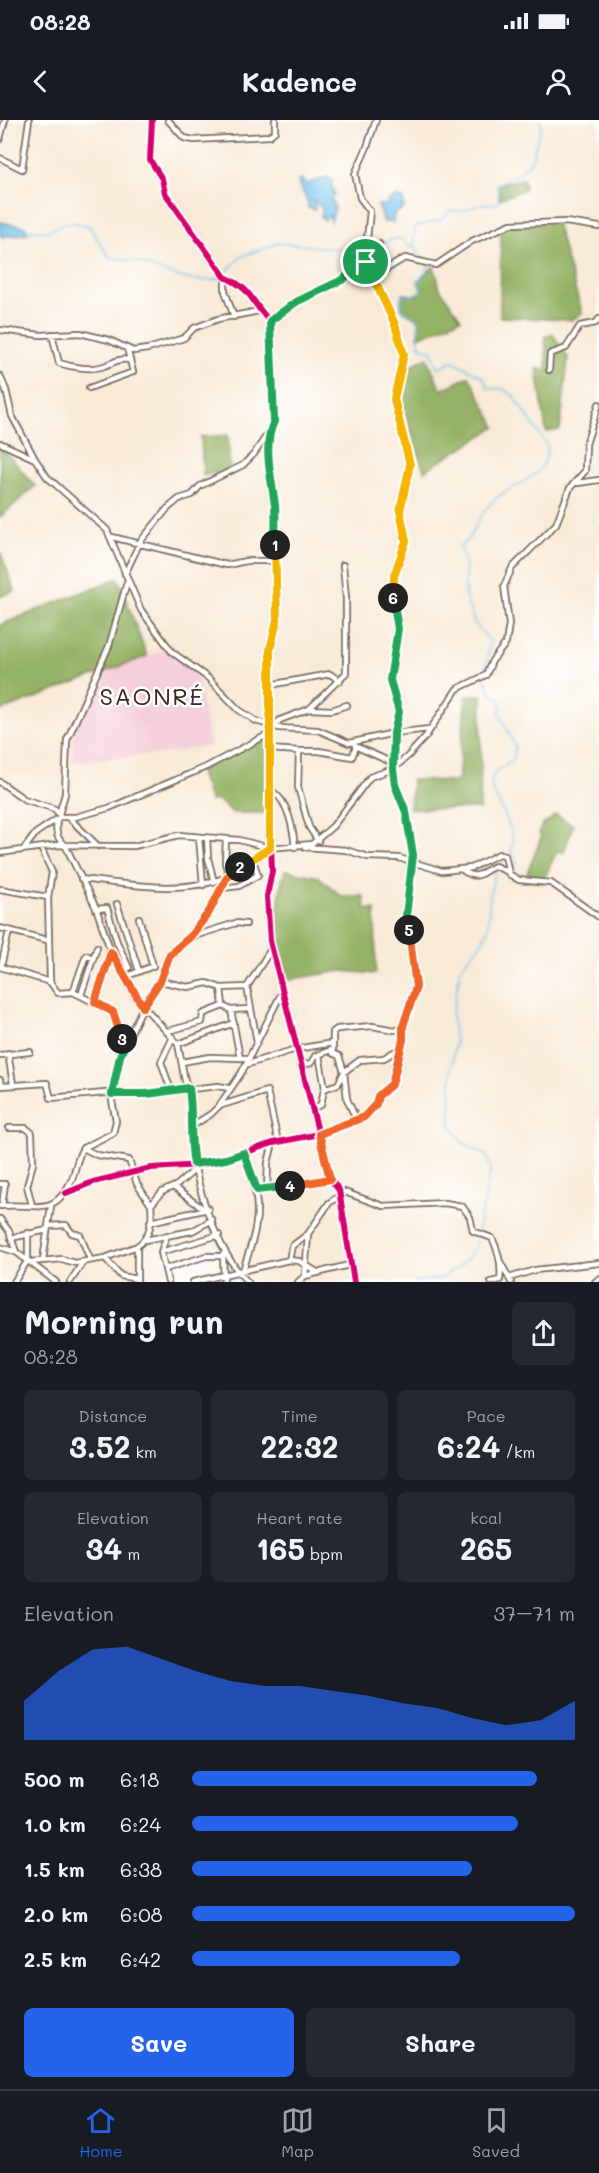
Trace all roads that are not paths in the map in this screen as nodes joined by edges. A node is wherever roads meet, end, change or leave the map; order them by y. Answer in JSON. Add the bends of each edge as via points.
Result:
{"nodes":[{"id":1,"x":5,"y":120,"type":"edge"},
{"id":2,"x":29,"y":120,"type":"edge"},
{"id":3,"x":152,"y":120,"type":"edge"},
{"id":4,"x":168,"y":120,"type":"edge"},
{"id":5,"x":275,"y":120,"type":"edge"},
{"id":6,"x":376,"y":120,"type":"edge"},
{"id":7,"x":1,"y":136,"type":"edge"},
{"id":8,"x":0,"y":158,"type":"edge"},
{"id":9,"x":599,"y":227,"type":"edge"},
{"id":10,"x":366,"y":262,"type":"junction"},
{"id":11,"x":225,"y":277,"type":"junction"},
{"id":12,"x":373,"y":277,"type":"junction"},
{"id":13,"x":259,"y":311,"type":"junction"},
{"id":14,"x":234,"y":317,"type":"junction"},
{"id":15,"x":599,"y":319,"type":"edge"},
{"id":16,"x":270,"y":321,"type":"junction"},
{"id":17,"x":0,"y":330,"type":"edge"},
{"id":18,"x":52,"y":334,"type":"junction"},
{"id":19,"x":127,"y":348,"type":"junction"},
{"id":20,"x":129,"y":360,"type":"junction"},
{"id":21,"x":549,"y":370,"type":"dead end"},
{"id":22,"x":0,"y":376,"type":"edge"},
{"id":23,"x":89,"y":388,"type":"dead end"},
{"id":24,"x":599,"y":404,"type":"edge"},
{"id":25,"x":270,"y":430,"type":"junction"},
{"id":26,"x":0,"y":443,"type":"edge"},
{"id":27,"x":35,"y":459,"type":"junction"},
{"id":28,"x":599,"y":480,"type":"edge"},
{"id":29,"x":575,"y":483,"type":"junction"},
{"id":30,"x":111,"y":536,"type":"junction"},
{"id":31,"x":140,"y":542,"type":"junction"},
{"id":32,"x":276,"y":561,"type":"junction"},
{"id":33,"x":343,"y":565,"type":"dead end"},
{"id":34,"x":126,"y":577,"type":"junction"},
{"id":35,"x":340,"y":681,"type":"junction"},
{"id":36,"x":270,"y":685,"type":"junction"},
{"id":37,"x":347,"y":705,"type":"dead end"},
{"id":38,"x":309,"y":709,"type":"junction"},
{"id":39,"x":272,"y":725,"type":"junction"},
{"id":40,"x":429,"y":729,"type":"junction"},
{"id":41,"x":394,"y":733,"type":"junction"},
{"id":42,"x":269,"y":736,"type":"junction"},
{"id":43,"x":349,"y":743,"type":"junction"},
{"id":44,"x":357,"y":747,"type":"junction"},
{"id":45,"x":269,"y":749,"type":"junction"},
{"id":46,"x":299,"y":751,"type":"junction"},
{"id":47,"x":393,"y":763,"type":"junction"},
{"id":48,"x":393,"y":769,"type":"junction"},
{"id":49,"x":0,"y":782,"type":"edge"},
{"id":50,"x":268,"y":790,"type":"junction"},
{"id":51,"x":59,"y":817,"type":"junction"},
{"id":52,"x":68,"y":817,"type":"junction"},
{"id":53,"x":199,"y":837,"type":"junction"},
{"id":54,"x":207,"y":838,"type":"junction"},
{"id":55,"x":226,"y":839,"type":"junction"},
{"id":56,"x":318,"y":841,"type":"junction"},
{"id":57,"x":302,"y":846,"type":"junction"},
{"id":58,"x":66,"y":847,"type":"junction"},
{"id":59,"x":98,"y":847,"type":"junction"},
{"id":60,"x":295,"y":847,"type":"junction"},
{"id":61,"x":41,"y":848,"type":"junction"},
{"id":62,"x":270,"y":848,"type":"junction"},
{"id":63,"x":24,"y":849,"type":"junction"},
{"id":64,"x":0,"y":853,"type":"edge"},
{"id":65,"x":252,"y":860,"type":"junction"},
{"id":66,"x":412,"y":861,"type":"junction"},
{"id":67,"x":461,"y":869,"type":"junction"},
{"id":68,"x":508,"y":872,"type":"junction"},
{"id":69,"x":228,"y":876,"type":"junction"},
{"id":70,"x":81,"y":879,"type":"junction"},
{"id":71,"x":214,"y":882,"type":"junction"},
{"id":72,"x":204,"y":885,"type":"junction"},
{"id":73,"x":222,"y":888,"type":"junction"},
{"id":74,"x":0,"y":889,"type":"edge"},
{"id":75,"x":48,"y":897,"type":"junction"},
{"id":76,"x":117,"y":904,"type":"dead end"},
{"id":77,"x":96,"y":909,"type":"junction"},
{"id":78,"x":599,"y":917,"type":"edge"},
{"id":79,"x":139,"y":918,"type":"dead end"},
{"id":80,"x":246,"y":924,"type":"dead end"},
{"id":81,"x":0,"y":928,"type":"edge"},
{"id":82,"x":9,"y":931,"type":"junction"},
{"id":83,"x":190,"y":937,"type":"junction"},
{"id":84,"x":47,"y":940,"type":"junction"},
{"id":85,"x":97,"y":947,"type":"dead end"},
{"id":86,"x":271,"y":949,"type":"junction"},
{"id":87,"x":111,"y":952,"type":"junction"},
{"id":88,"x":93,"y":958,"type":"junction"},
{"id":89,"x":0,"y":967,"type":"edge"},
{"id":90,"x":139,"y":971,"type":"junction"},
{"id":91,"x":123,"y":975,"type":"junction"},
{"id":92,"x":160,"y":981,"type":"junction"},
{"id":93,"x":50,"y":982,"type":"junction"},
{"id":94,"x":247,"y":987,"type":"junction"},
{"id":95,"x":221,"y":988,"type":"junction"},
{"id":96,"x":73,"y":992,"type":"junction"},
{"id":97,"x":281,"y":994,"type":"junction"},
{"id":98,"x":81,"y":995,"type":"junction"},
{"id":99,"x":95,"y":1002,"type":"junction"},
{"id":100,"x":223,"y":1006,"type":"junction"},
{"id":101,"x":143,"y":1007,"type":"junction"},
{"id":102,"x":250,"y":1009,"type":"junction"},
{"id":103,"x":231,"y":1010,"type":"junction"},
{"id":104,"x":234,"y":1023,"type":"junction"},
{"id":105,"x":403,"y":1026,"type":"junction"},
{"id":106,"x":168,"y":1031,"type":"junction"},
{"id":107,"x":173,"y":1037,"type":"junction"},
{"id":108,"x":127,"y":1040,"type":"junction"},
{"id":109,"x":257,"y":1042,"type":"junction"},
{"id":110,"x":333,"y":1042,"type":"junction"},
{"id":111,"x":178,"y":1044,"type":"junction"},
{"id":112,"x":296,"y":1049,"type":"junction"},
{"id":113,"x":333,"y":1049,"type":"junction"},
{"id":114,"x":30,"y":1052,"type":"dead end"},
{"id":115,"x":394,"y":1052,"type":"dead end"},
{"id":116,"x":8,"y":1053,"type":"junction"},
{"id":117,"x":0,"y":1055,"type":"edge"},
{"id":118,"x":319,"y":1055,"type":"junction"},
{"id":119,"x":240,"y":1058,"type":"junction"},
{"id":120,"x":250,"y":1058,"type":"junction"},
{"id":121,"x":182,"y":1062,"type":"junction"},
{"id":122,"x":248,"y":1064,"type":"junction"},
{"id":123,"x":300,"y":1066,"type":"junction"},
{"id":124,"x":344,"y":1072,"type":"junction"},
{"id":125,"x":0,"y":1080,"type":"edge"},
{"id":126,"x":13,"y":1084,"type":"junction"},
{"id":127,"x":189,"y":1088,"type":"junction"},
{"id":128,"x":230,"y":1088,"type":"junction"},
{"id":129,"x":325,"y":1088,"type":"junction"},
{"id":130,"x":171,"y":1090,"type":"junction"},
{"id":131,"x":112,"y":1094,"type":"junction"},
{"id":132,"x":219,"y":1106,"type":"junction"},
{"id":133,"x":311,"y":1108,"type":"junction"},
{"id":134,"x":357,"y":1121,"type":"junction"},
{"id":135,"x":192,"y":1126,"type":"junction"},
{"id":136,"x":9,"y":1128,"type":"dead end"},
{"id":137,"x":319,"y":1134,"type":"junction"},
{"id":138,"x":276,"y":1142,"type":"junction"},
{"id":139,"x":83,"y":1148,"type":"junction"},
{"id":140,"x":244,"y":1153,"type":"junction"},
{"id":141,"x":195,"y":1167,"type":"junction"},
{"id":142,"x":132,"y":1172,"type":"junction"},
{"id":143,"x":330,"y":1179,"type":"junction"},
{"id":144,"x":0,"y":1184,"type":"edge"},
{"id":145,"x":174,"y":1187,"type":"junction"},
{"id":146,"x":267,"y":1189,"type":"junction"},
{"id":147,"x":257,"y":1190,"type":"junction"},
{"id":148,"x":66,"y":1193,"type":"junction"},
{"id":149,"x":339,"y":1193,"type":"junction"},
{"id":150,"x":32,"y":1205,"type":"junction"},
{"id":151,"x":151,"y":1205,"type":"junction"},
{"id":152,"x":1,"y":1206,"type":"edge"},
{"id":153,"x":51,"y":1206,"type":"junction"},
{"id":154,"x":207,"y":1209,"type":"junction"},
{"id":155,"x":0,"y":1219,"type":"edge"},
{"id":156,"x":212,"y":1220,"type":"junction"},
{"id":157,"x":150,"y":1222,"type":"junction"},
{"id":158,"x":47,"y":1228,"type":"junction"},
{"id":159,"x":28,"y":1233,"type":"junction"},
{"id":160,"x":308,"y":1234,"type":"junction"},
{"id":161,"x":167,"y":1235,"type":"junction"},
{"id":162,"x":219,"y":1235,"type":"junction"},
{"id":163,"x":11,"y":1238,"type":"junction"},
{"id":164,"x":146,"y":1240,"type":"junction"},
{"id":165,"x":223,"y":1245,"type":"junction"},
{"id":166,"x":137,"y":1246,"type":"junction"},
{"id":167,"x":0,"y":1247,"type":"edge"},
{"id":168,"x":16,"y":1252,"type":"junction"},
{"id":169,"x":162,"y":1252,"type":"junction"},
{"id":170,"x":223,"y":1256,"type":"junction"},
{"id":171,"x":105,"y":1258,"type":"junction"},
{"id":172,"x":90,"y":1259,"type":"junction"},
{"id":173,"x":43,"y":1260,"type":"junction"},
{"id":174,"x":290,"y":1260,"type":"junction"},
{"id":175,"x":30,"y":1261,"type":"junction"},
{"id":176,"x":499,"y":1261,"type":"junction"},
{"id":177,"x":83,"y":1262,"type":"junction"},
{"id":178,"x":599,"y":1263,"type":"edge"},
{"id":179,"x":349,"y":1265,"type":"junction"},
{"id":180,"x":307,"y":1268,"type":"junction"},
{"id":181,"x":165,"y":1269,"type":"junction"},
{"id":182,"x":317,"y":1272,"type":"junction"},
{"id":183,"x":240,"y":1273,"type":"junction"},
{"id":184,"x":307,"y":1276,"type":"junction"},
{"id":185,"x":224,"y":1279,"type":"edge"},
{"id":186,"x":599,"y":1279,"type":"edge"},
{"id":187,"x":510,"y":1280,"type":"edge"},
{"id":188,"x":137,"y":1281,"type":"edge"},
{"id":189,"x":14,"y":1282,"type":"edge"},
{"id":190,"x":56,"y":1282,"type":"edge"},
{"id":191,"x":70,"y":1282,"type":"edge"},
{"id":192,"x":168,"y":1282,"type":"edge"},
{"id":193,"x":192,"y":1282,"type":"edge"},
{"id":194,"x":238,"y":1282,"type":"edge"},
{"id":195,"x":248,"y":1282,"type":"edge"},
{"id":196,"x":298,"y":1282,"type":"edge"},
{"id":197,"x":309,"y":1282,"type":"edge"},
{"id":198,"x":354,"y":1282,"type":"edge"},
{"id":199,"x":491,"y":1282,"type":"edge"},
{"id":200,"x":595,"y":1282,"type":"edge"}],
"edges":[{"from":1,"to":7,"type":"street"},
{"from":2,"to":8,"type":"street","via":[[22,169]]},
{"from":3,"to":11,"type":"street","via":[[151,164],[162,179],[165,193]]},
{"from":4,"to":5,"type":"street","via":[[184,138],[194,140],[269,136],[275,131]]},
{"from":6,"to":10,"type":"street","via":[[355,174],[360,198],[370,211],[367,239],[380,246]]},
{"from":9,"to":12,"type":"street","via":[[566,222],[511,224],[436,265],[405,258]]},
{"from":10,"to":12,"type":"street"},
{"from":10,"to":16,"type":"street"},
{"from":11,"to":13,"type":"street","via":[[249,291]]},
{"from":11,"to":14,"type":"street","via":[[225,291]]},
{"from":12,"to":41,"type":"street","via":[[402,342],[404,354],[394,399],[410,465],[400,511],[406,541],[393,585],[398,629],[390,680],[399,712]]},
{"from":13,"to":14,"type":"street"},
{"from":13,"to":16,"type":"street"},
{"from":14,"to":19,"type":"street","via":[[194,328],[184,338],[148,349]]},
{"from":15,"to":21,"type":"street","via":[[580,327],[566,348],[550,354]]},
{"from":16,"to":25,"type":"street","via":[[274,421]]},
{"from":17,"to":18,"type":"street"},
{"from":18,"to":19,"type":"street","via":[[80,333]]},
{"from":18,"to":20,"type":"street","via":[[59,363],[64,365],[88,370],[115,360]]},
{"from":19,"to":20,"type":"street"},
{"from":20,"to":23,"type":"street","via":[[133,372]]},
{"from":22,"to":27,"type":"street","via":[[12,416]]},
{"from":24,"to":29,"type":"street","via":[[586,444],[585,471]]},
{"from":25,"to":31,"type":"street","via":[[243,465],[179,499]]},
{"from":25,"to":32,"type":"street"},
{"from":26,"to":27,"type":"street"},
{"from":27,"to":30,"type":"street","via":[[47,477],[96,518]]},
{"from":28,"to":29,"type":"street"},
{"from":29,"to":40,"type":"street","via":[[556,524],[507,577],[504,602],[509,624],[504,648],[485,676],[457,689]]},
{"from":30,"to":31,"type":"street"},
{"from":30,"to":34,"type":"street"},
{"from":31,"to":32,"type":"street","via":[[227,565]]},
{"from":31,"to":34,"type":"street"},
{"from":32,"to":36,"type":"street","via":[[277,620],[270,650]]},
{"from":33,"to":35,"type":"street","via":[[347,643],[346,673]]},
{"from":34,"to":39,"type":"street","via":[[141,610],[172,652],[208,678],[239,710]]},
{"from":34,"to":51,"type":"street","via":[[109,646],[67,740],[65,794]]},
{"from":35,"to":36,"type":"street","via":[[330,674]]},
{"from":35,"to":38,"type":"street"},
{"from":36,"to":39,"type":"street"},
{"from":37,"to":38,"type":"street","via":[[332,710]]},
{"from":38,"to":39,"type":"street"},
{"from":39,"to":42,"type":"street"},
{"from":39,"to":43,"type":"street","via":[[318,730]]},
{"from":40,"to":41,"type":"street"},
{"from":40,"to":48,"type":"street"},
{"from":41,"to":43,"type":"street"},
{"from":41,"to":47,"type":"street"},
{"from":42,"to":45,"type":"street"},
{"from":42,"to":52,"type":"street","via":[[109,808]]},
{"from":43,"to":44,"type":"street"},
{"from":44,"to":46,"type":"street","via":[[352,757]]},
{"from":44,"to":47,"type":"street"},
{"from":45,"to":46,"type":"street"},
{"from":45,"to":50,"type":"street"},
{"from":46,"to":56,"type":"street","via":[[298,787],[303,811]]},
{"from":47,"to":48,"type":"street"},
{"from":48,"to":56,"type":"street","via":[[370,777]]},
{"from":48,"to":66,"type":"street","via":[[406,812]]},
{"from":49,"to":51,"type":"street","via":[[24,799],[55,809]]},
{"from":50,"to":60,"type":"street","via":[[279,795],[292,827]]},
{"from":50,"to":62,"type":"street"},
{"from":51,"to":52,"type":"street"},
{"from":51,"to":58,"type":"street","via":[[56,834]]},
{"from":51,"to":63,"type":"street","via":[[36,833]]},
{"from":52,"to":59,"type":"street"},
{"from":53,"to":54,"type":"street"},
{"from":53,"to":59,"type":"street","via":[[179,835],[134,846]]},
{"from":53,"to":72,"type":"street"},
{"from":54,"to":55,"type":"street"},
{"from":54,"to":71,"type":"street"},
{"from":55,"to":62,"type":"street"},
{"from":55,"to":69,"type":"street"},
{"from":56,"to":57,"type":"street"},
{"from":57,"to":60,"type":"street"},
{"from":57,"to":66,"type":"street"},
{"from":58,"to":59,"type":"street"},
{"from":58,"to":61,"type":"street","via":[[58,844]]},
{"from":58,"to":70,"type":"street"},
{"from":60,"to":62,"type":"street"},
{"from":61,"to":63,"type":"street"},
{"from":61,"to":75,"type":"street","via":[[52,872]]},
{"from":62,"to":65,"type":"street"},
{"from":62,"to":86,"type":"street","via":[[272,871],[267,896]]},
{"from":63,"to":64,"type":"street"},
{"from":65,"to":69,"type":"street"},
{"from":65,"to":73,"type":"street","via":[[258,875],[238,886]]},
{"from":66,"to":67,"type":"street","via":[[442,871]]},
{"from":66,"to":105,"type":"street","via":[[406,921],[416,987]]},
{"from":67,"to":68,"type":"street","via":[[476,877],[495,866]]},
{"from":67,"to":68,"type":"street","via":[[480,865],[499,854],[507,857]]},
{"from":68,"to":78,"type":"street","via":[[519,880],[551,883]]},
{"from":69,"to":71,"type":"street"},
{"from":69,"to":73,"type":"street"},
{"from":70,"to":72,"type":"street"},
{"from":70,"to":77,"type":"street"},
{"from":71,"to":72,"type":"street"},
{"from":73,"to":83,"type":"street"},
{"from":74,"to":75,"type":"street"},
{"from":75,"to":84,"type":"street"},
{"from":76,"to":90,"type":"street"},
{"from":77,"to":87,"type":"street"},
{"from":77,"to":91,"type":"street","via":[[107,908],[129,968]]},
{"from":79,"to":90,"type":"street","via":[[153,964]]},
{"from":80,"to":83,"type":"street","via":[[236,923]]},
{"from":81,"to":82,"type":"street"},
{"from":82,"to":84,"type":"street"},
{"from":82,"to":89,"type":"street"},
{"from":83,"to":92,"type":"street","via":[[170,954]]},
{"from":84,"to":93,"type":"street"},
{"from":85,"to":88,"type":"street"},
{"from":86,"to":94,"type":"street"},
{"from":86,"to":97,"type":"street"},
{"from":87,"to":91,"type":"street"},
{"from":87,"to":99,"type":"street"},
{"from":88,"to":96,"type":"street","via":[[86,955]]},
{"from":88,"to":98,"type":"street"},
{"from":89,"to":93,"type":"street"},
{"from":90,"to":91,"type":"street"},
{"from":91,"to":101,"type":"street"},
{"from":92,"to":95,"type":"street"},
{"from":92,"to":101,"type":"street"},
{"from":93,"to":96,"type":"street","via":[[58,993]]},
{"from":94,"to":95,"type":"street"},
{"from":94,"to":102,"type":"street"},
{"from":95,"to":100,"type":"street"},
{"from":96,"to":98,"type":"street"},
{"from":97,"to":109,"type":"street"},
{"from":97,"to":112,"type":"street"},
{"from":98,"to":99,"type":"street"},
{"from":99,"to":108,"type":"street","via":[[113,1012],[121,1038]]},
{"from":100,"to":103,"type":"street"},
{"from":100,"to":106,"type":"street","via":[[203,1014],[202,1022]]},
{"from":101,"to":106,"type":"street"},
{"from":101,"to":108,"type":"street"},
{"from":102,"to":103,"type":"street"},
{"from":102,"to":109,"type":"street"},
{"from":103,"to":104,"type":"street"},
{"from":104,"to":111,"type":"street"},
{"from":104,"to":119,"type":"street"},
{"from":105,"to":110,"type":"street","via":[[395,1030],[372,1026],[337,1029]]},
{"from":105,"to":134,"type":"street","via":[[392,1084],[378,1096],[371,1111]]},
{"from":106,"to":107,"type":"street"},
{"from":107,"to":111,"type":"street"},
{"from":107,"to":130,"type":"street","via":[[161,1062]]},
{"from":108,"to":131,"type":"street"},
{"from":109,"to":120,"type":"street"},
{"from":110,"to":112,"type":"street"},
{"from":110,"to":113,"type":"street"},
{"from":111,"to":121,"type":"street"},
{"from":112,"to":122,"type":"street"},
{"from":112,"to":123,"type":"street"},
{"from":113,"to":118,"type":"street"},
{"from":113,"to":124,"type":"street"},
{"from":114,"to":116,"type":"street"},
{"from":115,"to":124,"type":"street","via":[[384,1058],[360,1060]]},
{"from":116,"to":117,"type":"street"},
{"from":116,"to":126,"type":"street"},
{"from":118,"to":123,"type":"street"},
{"from":118,"to":129,"type":"street"},
{"from":119,"to":120,"type":"street"},
{"from":119,"to":121,"type":"street"},
{"from":120,"to":122,"type":"street"},
{"from":121,"to":127,"type":"street"},
{"from":122,"to":128,"type":"street"},
{"from":123,"to":133,"type":"street"},
{"from":124,"to":129,"type":"street","via":[[338,1083]]},
{"from":124,"to":134,"type":"street","via":[[347,1099]]},
{"from":125,"to":126,"type":"street","via":[[1,1086]]},
{"from":126,"to":131,"type":"street","via":[[47,1083],[51,1098]]},
{"from":127,"to":128,"type":"street"},
{"from":127,"to":130,"type":"street"},
{"from":127,"to":135,"type":"street"},
{"from":128,"to":132,"type":"street"},
{"from":129,"to":133,"type":"street","via":[[321,1105]]},
{"from":130,"to":131,"type":"street"},
{"from":131,"to":139,"type":"street","via":[[114,1131]]},
{"from":132,"to":135,"type":"street"},
{"from":132,"to":138,"type":"street","via":[[267,1091]]},
{"from":133,"to":137,"type":"street"},
{"from":134,"to":137,"type":"street"},
{"from":135,"to":141,"type":"street","via":[[190,1145]]},
{"from":136,"to":150,"type":"street","via":[[26,1128],[32,1133],[33,1163],[27,1186]]},
{"from":137,"to":138,"type":"street"},
{"from":137,"to":143,"type":"street"},
{"from":138,"to":140,"type":"street"},
{"from":138,"to":146,"type":"street","via":[[268,1163]]},
{"from":139,"to":142,"type":"street","via":[[97,1155],[129,1160]]},
{"from":139,"to":148,"type":"street"},
{"from":140,"to":141,"type":"street"},
{"from":140,"to":147,"type":"street"},
{"from":141,"to":142,"type":"street"},
{"from":141,"to":145,"type":"street"},
{"from":141,"to":154,"type":"street"},
{"from":142,"to":148,"type":"street"},
{"from":142,"to":151,"type":"street"},
{"from":143,"to":146,"type":"street"},
{"from":143,"to":149,"type":"street"},
{"from":144,"to":152,"type":"street","via":[[5,1184]]},
{"from":145,"to":151,"type":"street","via":[[162,1192]]},
{"from":145,"to":154,"type":"street"},
{"from":146,"to":147,"type":"street"},
{"from":147,"to":183,"type":"street","via":[[257,1219]]},
{"from":148,"to":153,"type":"street"},
{"from":149,"to":160,"type":"street"},
{"from":149,"to":176,"type":"street","via":[[383,1206],[462,1206],[473,1231],[492,1238]]},
{"from":149,"to":179,"type":"street"},
{"from":150,"to":152,"type":"street"},
{"from":150,"to":153,"type":"street"},
{"from":151,"to":157,"type":"street"},
{"from":153,"to":158,"type":"street"},
{"from":154,"to":156,"type":"street"},
{"from":154,"to":157,"type":"street"},
{"from":155,"to":163,"type":"street"},
{"from":156,"to":161,"type":"street","via":[[198,1229]]},
{"from":156,"to":162,"type":"street"},
{"from":157,"to":164,"type":"street"},
{"from":158,"to":159,"type":"street"},
{"from":158,"to":172,"type":"street","via":[[66,1226],[80,1235]]},
{"from":158,"to":173,"type":"street"},
{"from":159,"to":163,"type":"street"},
{"from":159,"to":175,"type":"street"},
{"from":160,"to":174,"type":"street","via":[[292,1246]]},
{"from":160,"to":180,"type":"street"},
{"from":161,"to":164,"type":"street"},
{"from":161,"to":169,"type":"street"},
{"from":162,"to":165,"type":"street"},
{"from":162,"to":169,"type":"street"},
{"from":163,"to":168,"type":"street"},
{"from":164,"to":166,"type":"street"},
{"from":165,"to":170,"type":"street"},
{"from":165,"to":183,"type":"street"},
{"from":166,"to":171,"type":"street"},
{"from":166,"to":188,"type":"street"},
{"from":167,"to":168,"type":"street"},
{"from":168,"to":175,"type":"street"},
{"from":169,"to":181,"type":"street"},
{"from":170,"to":181,"type":"street","via":[[206,1256]]},
{"from":170,"to":185,"type":"street"},
{"from":171,"to":172,"type":"street"},
{"from":171,"to":188,"type":"street","via":[[123,1277]]},
{"from":172,"to":177,"type":"street"},
{"from":173,"to":175,"type":"street"},
{"from":173,"to":177,"type":"street"},
{"from":174,"to":180,"type":"street"},
{"from":174,"to":183,"type":"street"},
{"from":175,"to":189,"type":"street"},
{"from":175,"to":190,"type":"street"},
{"from":176,"to":187,"type":"street"},
{"from":176,"to":199,"type":"street","via":[[500,1280]]},
{"from":177,"to":191,"type":"street"},
{"from":178,"to":187,"type":"street","via":[[535,1270]]},
{"from":179,"to":182,"type":"street"},
{"from":179,"to":198,"type":"street"},
{"from":180,"to":182,"type":"street"},
{"from":180,"to":184,"type":"street"},
{"from":181,"to":192,"type":"street"},
{"from":182,"to":184,"type":"street"},
{"from":183,"to":185,"type":"street"},
{"from":183,"to":194,"type":"street"},
{"from":183,"to":195,"type":"street"},
{"from":184,"to":196,"type":"street"},
{"from":184,"to":197,"type":"street"},
{"from":185,"to":193,"type":"street"},
{"from":186,"to":200,"type":"street"}]}
